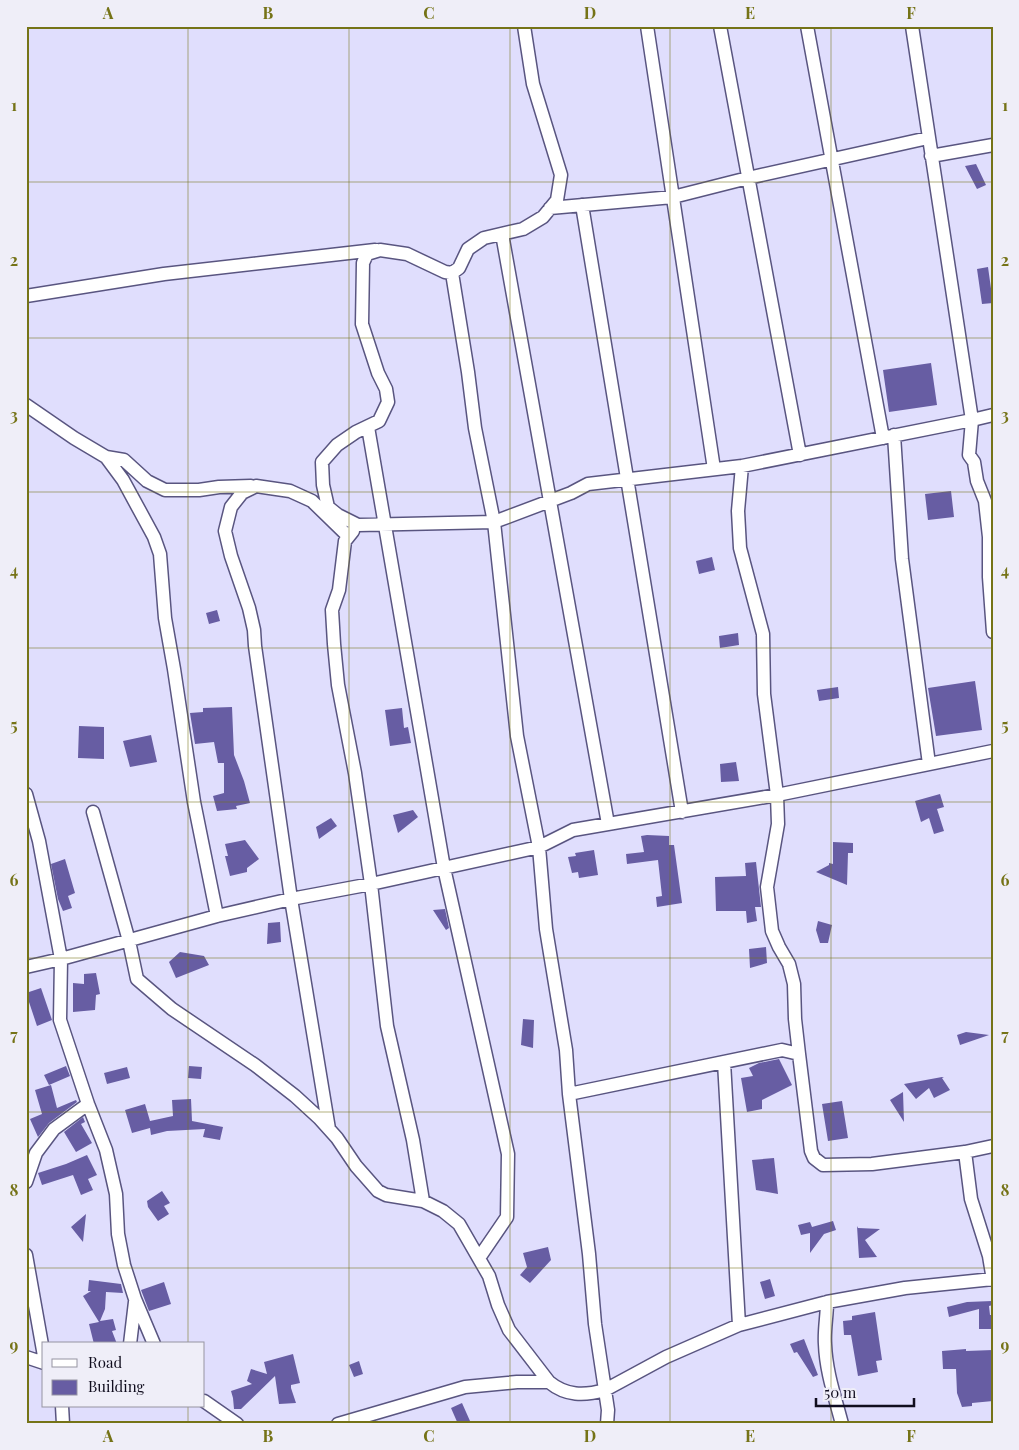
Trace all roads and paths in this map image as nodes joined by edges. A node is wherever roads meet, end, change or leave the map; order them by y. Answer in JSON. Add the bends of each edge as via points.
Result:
{"nodes":[{"id":1,"x":524,"y":26,"type":"edge"},
{"id":2,"x":647,"y":26,"type":"edge"},
{"id":3,"x":720,"y":26,"type":"edge"},
{"id":4,"x":806,"y":26,"type":"edge"},
{"id":5,"x":912,"y":26,"type":"edge"},
{"id":6,"x":928,"y":138,"type":"junction"},
{"id":7,"x":993,"y":145,"type":"edge"},
{"id":8,"x":931,"y":156,"type":"junction"},
{"id":9,"x":831,"y":159,"type":"junction"},
{"id":10,"x":748,"y":178,"type":"junction"},
{"id":11,"x":673,"y":197,"type":"junction"},
{"id":12,"x":582,"y":205,"type":"junction"},
{"id":13,"x":550,"y":208,"type":"junction"},
{"id":14,"x":502,"y":234,"type":"junction"},
{"id":15,"x":380,"y":250,"type":"junction"},
{"id":16,"x":452,"y":273,"type":"junction"},
{"id":17,"x":26,"y":296,"type":"edge"},
{"id":18,"x":26,"y":405,"type":"edge"},
{"id":19,"x":993,"y":415,"type":"edge"},
{"id":20,"x":972,"y":420,"type":"junction"},
{"id":21,"x":368,"y":427,"type":"junction"},
{"id":22,"x":889,"y":437,"type":"junction"},
{"id":23,"x":800,"y":455,"type":"junction"},
{"id":24,"x":106,"y":457,"type":"junction"},
{"id":25,"x":742,"y":466,"type":"junction"},
{"id":26,"x":714,"y":469,"type":"junction"},
{"id":27,"x":627,"y":480,"type":"junction"},
{"id":28,"x":256,"y":486,"type":"junction"},
{"id":29,"x":550,"y":501,"type":"junction"},
{"id":30,"x":494,"y":522,"type":"junction"},
{"id":31,"x":385,"y":524,"type":"junction"},
{"id":32,"x":358,"y":525,"type":"junction"},
{"id":33,"x":348,"y":536,"type":"junction"},
{"id":34,"x":993,"y":632,"type":"edge"},
{"id":35,"x":993,"y":752,"type":"edge"},
{"id":36,"x":928,"y":764,"type":"junction"},
{"id":37,"x":26,"y":794,"type":"edge"},
{"id":38,"x":778,"y":795,"type":"junction"},
{"id":39,"x":94,"y":812,"type":"dead end"},
{"id":40,"x":682,"y":812,"type":"junction"},
{"id":41,"x":608,"y":824,"type":"junction"},
{"id":42,"x":539,"y":847,"type":"junction"},
{"id":43,"x":444,"y":868,"type":"junction"},
{"id":44,"x":371,"y":884,"type":"junction"},
{"id":45,"x":291,"y":899,"type":"junction"},
{"id":46,"x":216,"y":916,"type":"junction"},
{"id":47,"x":129,"y":941,"type":"junction"},
{"id":48,"x":61,"y":959,"type":"junction"},
{"id":49,"x":26,"y":967,"type":"edge"},
{"id":50,"x":799,"y":1054,"type":"junction"},
{"id":51,"x":724,"y":1062,"type":"junction"},
{"id":52,"x":569,"y":1094,"type":"junction"},
{"id":53,"x":88,"y":1104,"type":"junction"},
{"id":54,"x":329,"y":1129,"type":"junction"},
{"id":55,"x":993,"y":1146,"type":"edge"},
{"id":56,"x":965,"y":1152,"type":"junction"},
{"id":57,"x":26,"y":1182,"type":"edge"},
{"id":58,"x":423,"y":1201,"type":"junction"},
{"id":59,"x":26,"y":1256,"type":"edge"},
{"id":60,"x":479,"y":1258,"type":"junction"},
{"id":61,"x":992,"y":1279,"type":"edge"},
{"id":62,"x":135,"y":1299,"type":"junction"},
{"id":63,"x":827,"y":1302,"type":"junction"},
{"id":64,"x":739,"y":1325,"type":"junction"},
{"id":65,"x":130,"y":1342,"type":"edge"},
{"id":66,"x":153,"y":1342,"type":"edge"},
{"id":67,"x":42,"y":1345,"type":"edge"},
{"id":68,"x":26,"y":1357,"type":"edge"},
{"id":69,"x":42,"y":1362,"type":"edge"},
{"id":70,"x":549,"y":1382,"type":"junction"},
{"id":71,"x":604,"y":1390,"type":"junction"},
{"id":72,"x":205,"y":1402,"type":"edge"},
{"id":73,"x":62,"y":1408,"type":"edge"},
{"id":74,"x":63,"y":1424,"type":"edge"},
{"id":75,"x":237,"y":1424,"type":"edge"},
{"id":76,"x":338,"y":1424,"type":"edge"},
{"id":77,"x":607,"y":1424,"type":"edge"},
{"id":78,"x":842,"y":1424,"type":"edge"}],
"edges":[{"from":1,"to":13,"type":"street","via":[[533,84],[561,175],[557,200]]},
{"from":2,"to":11,"type":"street"},
{"from":3,"to":10,"type":"street"},
{"from":4,"to":9,"type":"street"},
{"from":5,"to":6,"type":"street"},
{"from":6,"to":8,"type":"street"},
{"from":6,"to":9,"type":"street"},
{"from":7,"to":8,"type":"street"},
{"from":8,"to":20,"type":"street"},
{"from":9,"to":10,"type":"street"},
{"from":9,"to":22,"type":"street"},
{"from":10,"to":11,"type":"street"},
{"from":10,"to":23,"type":"street"},
{"from":11,"to":12,"type":"street"},
{"from":11,"to":26,"type":"street"},
{"from":12,"to":13,"type":"street"},
{"from":12,"to":27,"type":"street"},
{"from":13,"to":14,"type":"street","via":[[543,217],[523,229]]},
{"from":14,"to":16,"type":"street","via":[[484,238],[468,249],[459,268]]},
{"from":14,"to":29,"type":"street"},
{"from":15,"to":16,"type":"street","via":[[407,254]]},
{"from":15,"to":17,"type":"street","via":[[164,274]]},
{"from":15,"to":21,"type":"street","via":[[367,254],[363,264],[362,324],[388,402],[379,421]]},
{"from":16,"to":30,"type":"street","via":[[475,428]]},
{"from":18,"to":24,"type":"street"},
{"from":19,"to":20,"type":"street"},
{"from":20,"to":22,"type":"street"},
{"from":20,"to":34,"type":"street","via":[[969,455],[985,501]]},
{"from":21,"to":31,"type":"street"},
{"from":21,"to":32,"type":"street","via":[[337,445],[322,462],[328,507]]},
{"from":22,"to":23,"type":"street"},
{"from":22,"to":36,"type":"street"},
{"from":23,"to":25,"type":"street"},
{"from":24,"to":28,"type":"street","via":[[124,460],[147,481],[164,490]]},
{"from":24,"to":46,"type":"street","via":[[131,493],[160,554],[165,618]]},
{"from":25,"to":26,"type":"street"},
{"from":25,"to":38,"type":"street","via":[[738,510],[740,548],[763,634],[764,694]]},
{"from":26,"to":27,"type":"street"},
{"from":27,"to":29,"type":"street","via":[[588,484]]},
{"from":27,"to":40,"type":"street"},
{"from":28,"to":33,"type":"street","via":[[290,491],[312,501]]},
{"from":28,"to":45,"type":"street","via":[[242,493],[231,507],[225,531],[254,630]]},
{"from":29,"to":30,"type":"street"},
{"from":29,"to":41,"type":"street"},
{"from":30,"to":31,"type":"street"},
{"from":30,"to":42,"type":"street","via":[[517,736]]},
{"from":31,"to":32,"type":"street"},
{"from":31,"to":43,"type":"street"},
{"from":32,"to":33,"type":"street"},
{"from":33,"to":44,"type":"street","via":[[339,590],[332,610],[334,644]]},
{"from":35,"to":36,"type":"street"},
{"from":36,"to":38,"type":"street"},
{"from":37,"to":48,"type":"street","via":[[39,840]]},
{"from":38,"to":40,"type":"street"},
{"from":38,"to":50,"type":"street","via":[[778,824],[767,887],[772,931],[789,964],[794,984]]},
{"from":39,"to":47,"type":"street"},
{"from":40,"to":41,"type":"street"},
{"from":41,"to":42,"type":"street","via":[[573,830]]},
{"from":42,"to":43,"type":"street"},
{"from":42,"to":52,"type":"street","via":[[546,929],[566,1050]]},
{"from":43,"to":44,"type":"street"},
{"from":43,"to":60,"type":"street","via":[[508,1154],[507,1216]]},
{"from":44,"to":45,"type":"street"},
{"from":44,"to":58,"type":"street","via":[[387,1026]]},
{"from":45,"to":46,"type":"street"},
{"from":45,"to":54,"type":"street"},
{"from":46,"to":47,"type":"street"},
{"from":47,"to":48,"type":"street"},
{"from":47,"to":54,"type":"street","via":[[137,979],[172,1009],[295,1096]]},
{"from":48,"to":49,"type":"street"},
{"from":48,"to":53,"type":"street","via":[[60,1020]]},
{"from":50,"to":51,"type":"street","via":[[782,1050]]},
{"from":50,"to":56,"type":"street","via":[[811,1151],[823,1165],[872,1164]]},
{"from":51,"to":52,"type":"street"},
{"from":51,"to":64,"type":"street"},
{"from":52,"to":71,"type":"street"},
{"from":53,"to":57,"type":"street","via":[[54,1128],[36,1153]]},
{"from":53,"to":62,"type":"street","via":[[106,1150],[116,1194],[124,1265]]},
{"from":54,"to":58,"type":"street","via":[[378,1191]]},
{"from":55,"to":56,"type":"street"},
{"from":56,"to":61,"type":"street","via":[[971,1199],[989,1256]]},
{"from":58,"to":60,"type":"street","via":[[459,1224]]},
{"from":59,"to":67,"type":"street"},
{"from":60,"to":70,"type":"street","via":[[509,1330]]},
{"from":61,"to":63,"type":"street","via":[[905,1288]]},
{"from":62,"to":65,"type":"street"},
{"from":62,"to":66,"type":"street"},
{"from":63,"to":64,"type":"street"},
{"from":63,"to":78,"type":"street","via":[[827,1363]]},
{"from":64,"to":71,"type":"street","via":[[666,1357]]},
{"from":68,"to":69,"type":"street"},
{"from":70,"to":71,"type":"street","via":[[572,1394]]},
{"from":70,"to":76,"type":"street","via":[[465,1387]]},
{"from":71,"to":77,"type":"street"},
{"from":72,"to":75,"type":"street"},
{"from":73,"to":74,"type":"street"}]}
